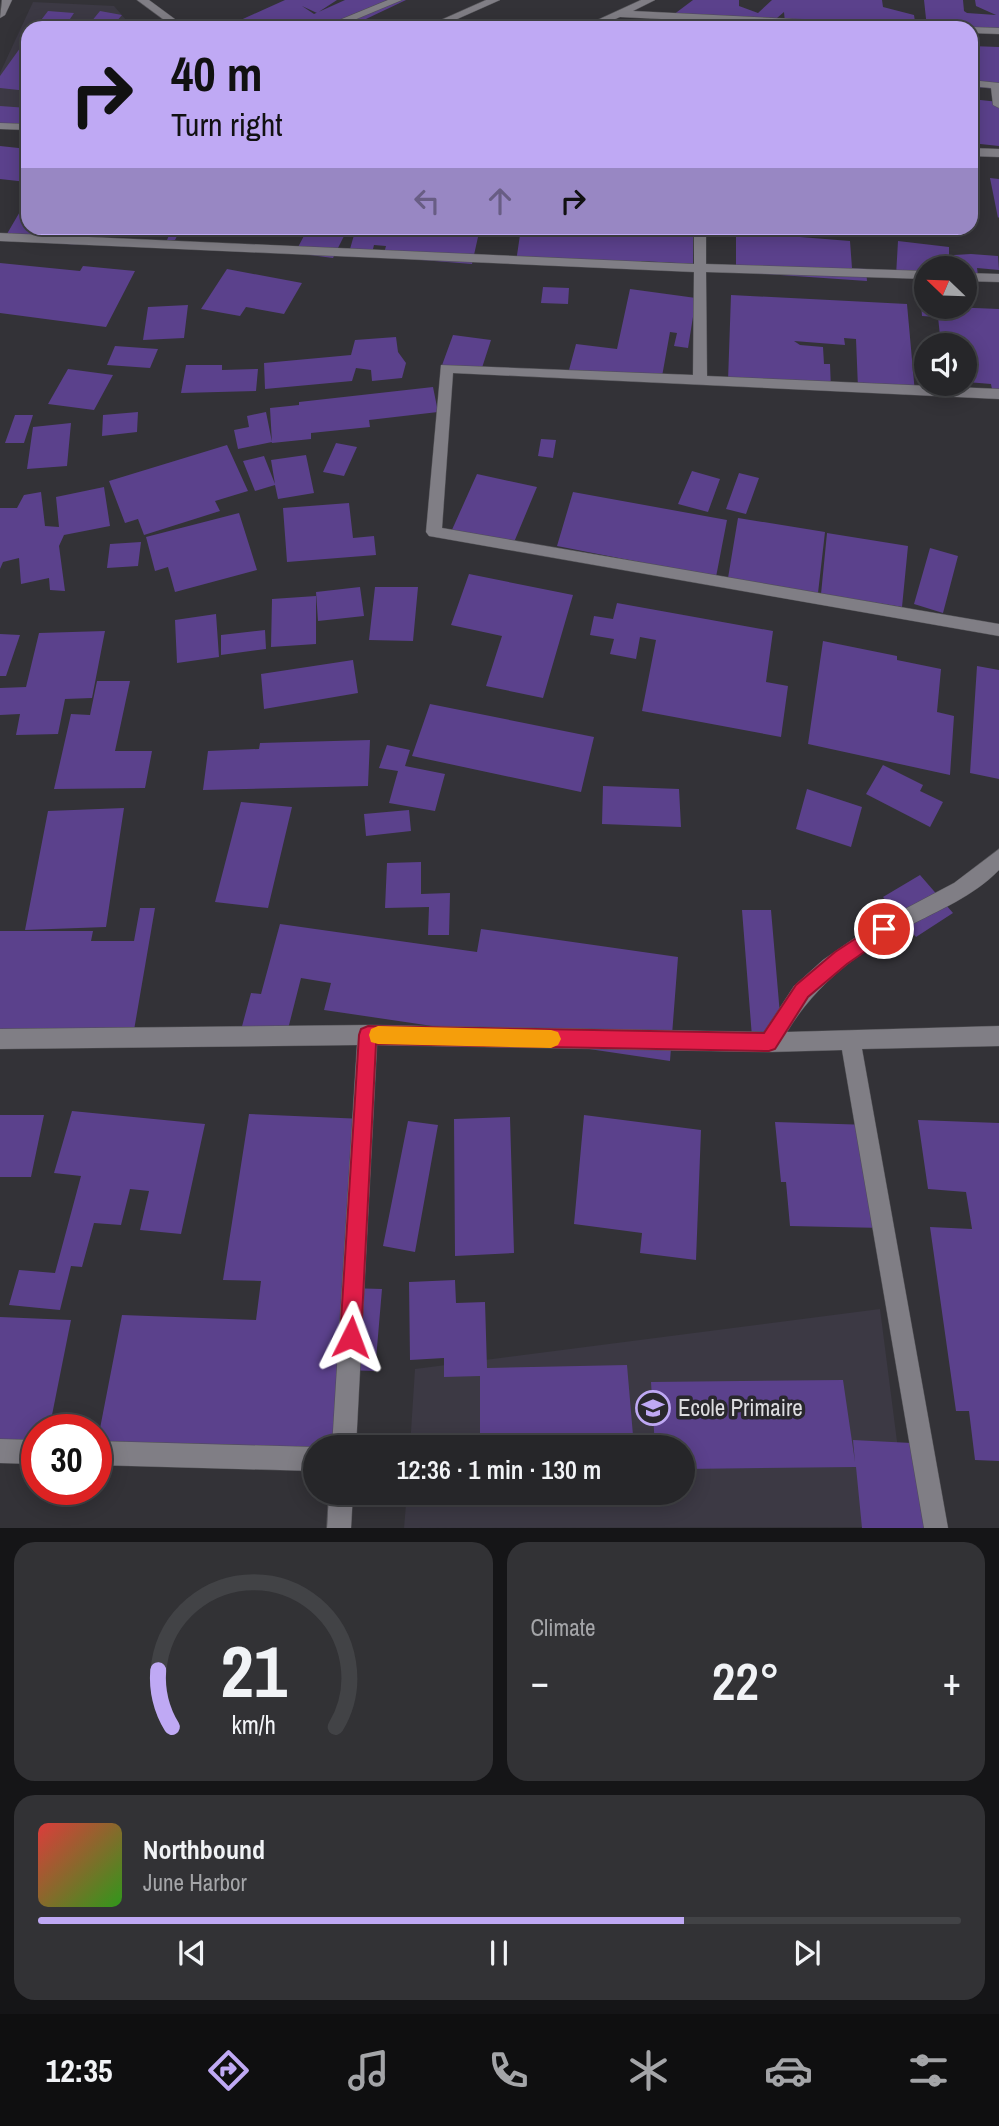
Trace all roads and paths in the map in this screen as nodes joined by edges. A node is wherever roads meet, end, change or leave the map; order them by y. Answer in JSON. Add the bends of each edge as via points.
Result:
{"nodes":[{"id":1,"x":7,"y":0,"type":"edge"},
{"id":2,"x":142,"y":0,"type":"edge"},
{"id":3,"x":397,"y":0,"type":"edge"},
{"id":4,"x":495,"y":0,"type":"edge"},
{"id":5,"x":650,"y":0,"type":"edge"},
{"id":6,"x":622,"y":14,"type":"junction"},
{"id":7,"x":0,"y":16,"type":"edge"},
{"id":8,"x":172,"y":21,"type":"edge"},
{"id":9,"x":342,"y":21,"type":"edge"},
{"id":10,"x":445,"y":21,"type":"edge"},
{"id":11,"x":603,"y":21,"type":"edge"},
{"id":12,"x":768,"y":21,"type":"edge"},
{"id":13,"x":978,"y":30,"type":"edge"},
{"id":14,"x":999,"y":31,"type":"edge"},
{"id":15,"x":978,"y":84,"type":"edge"},
{"id":16,"x":997,"y":86,"type":"edge"},
{"id":17,"x":999,"y":105,"type":"edge"},
{"id":18,"x":0,"y":126,"type":"edge"},
{"id":19,"x":21,"y":127,"type":"edge"},
{"id":20,"x":978,"y":152,"type":"edge"},
{"id":21,"x":999,"y":153,"type":"edge"},
{"id":22,"x":193,"y":235,"type":"edge"},
{"id":23,"x":700,"y":235,"type":"edge"},
{"id":24,"x":0,"y":237,"type":"edge"},
{"id":25,"x":191,"y":245,"type":"junction"},
{"id":26,"x":699,"y":268,"type":"junction"},
{"id":27,"x":914,"y":275,"type":"edge"},
{"id":28,"x":977,"y":277,"type":"edge"},
{"id":29,"x":999,"y":278,"type":"edge"},
{"id":30,"x":700,"y":379,"type":"junction"},
{"id":31,"x":999,"y":394,"type":"edge"},
{"id":32,"x":999,"y":630,"type":"edge"},
{"id":33,"x":999,"y":857,"type":"edge"},
{"id":34,"x":368,"y":1035,"type":"junction"},
{"id":35,"x":999,"y":1036,"type":"edge"},
{"id":36,"x":0,"y":1039,"type":"edge"},
{"id":37,"x":769,"y":1042,"type":"junction"},
{"id":38,"x":851,"y":1042,"type":"junction"},
{"id":39,"x":345,"y":1435,"type":"edge"},
{"id":40,"x":0,"y":1451,"type":"edge"},
{"id":41,"x":21,"y":1452,"type":"edge"},
{"id":42,"x":112,"y":1453,"type":"edge"},
{"id":43,"x":303,"y":1459,"type":"edge"},
{"id":44,"x":340,"y":1505,"type":"edge"},
{"id":45,"x":339,"y":1528,"type":"edge"},
{"id":46,"x":936,"y":1528,"type":"edge"}],
"edges":[{"from":1,"to":7,"type":"street"},
{"from":2,"to":8,"type":"street"},
{"from":3,"to":9,"type":"street"},
{"from":4,"to":10,"type":"street"},
{"from":5,"to":6,"type":"street"},
{"from":6,"to":11,"type":"street"},
{"from":6,"to":12,"type":"street"},
{"from":13,"to":14,"type":"street"},
{"from":15,"to":16,"type":"street"},
{"from":16,"to":17,"type":"street"},
{"from":18,"to":19,"type":"street"},
{"from":20,"to":21,"type":"street"},
{"from":22,"to":25,"type":"street"},
{"from":23,"to":26,"type":"street"},
{"from":24,"to":25,"type":"street"},
{"from":25,"to":26,"type":"street"},
{"from":26,"to":27,"type":"street"},
{"from":26,"to":30,"type":"street"},
{"from":28,"to":29,"type":"street"},
{"from":30,"to":31,"type":"street"},
{"from":30,"to":32,"type":"street","via":[[446,368],[434,532]]},
{"from":33,"to":37,"type":"street","via":[[986,872],[948,897],[884,929],[841,958],[802,991]]},
{"from":34,"to":36,"type":"street"},
{"from":34,"to":37,"type":"street"},
{"from":34,"to":39,"type":"street"},
{"from":35,"to":38,"type":"street"},
{"from":37,"to":38,"type":"street"},
{"from":38,"to":46,"type":"street"},
{"from":40,"to":41,"type":"street"},
{"from":42,"to":43,"type":"street"},
{"from":44,"to":45,"type":"street"}]}
